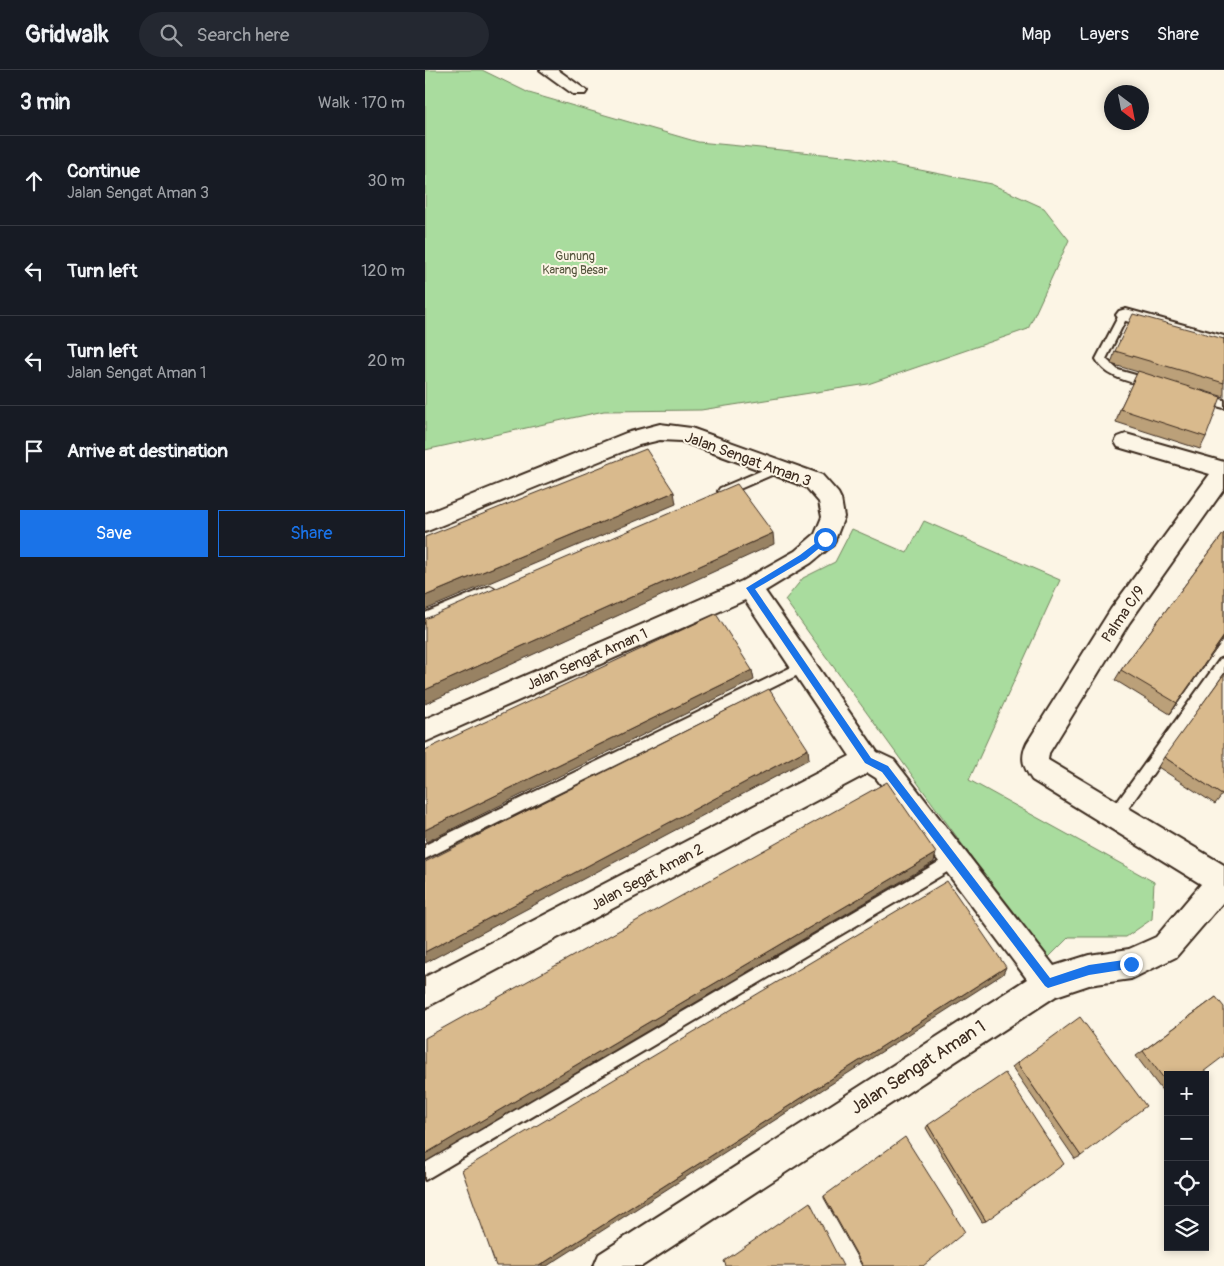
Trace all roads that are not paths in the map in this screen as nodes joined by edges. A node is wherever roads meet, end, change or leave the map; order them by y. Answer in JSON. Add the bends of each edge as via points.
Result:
{"nodes":[{"id":1,"x":548,"y":70,"type":"edge"},
{"id":2,"x":579,"y":91,"type":"dead end"},
{"id":3,"x":1125,"y":316,"type":"joint"},
{"id":4,"x":1224,"y":343,"type":"edge"},
{"id":5,"x":1160,"y":386,"type":"edge"},
{"id":6,"x":1187,"y":394,"type":"edge"},
{"id":7,"x":1224,"y":404,"type":"edge"},
{"id":8,"x":1126,"y":442,"type":"dead end"},
{"id":9,"x":777,"y":468,"type":"junction"},
{"id":10,"x":1224,"y":471,"type":"edge"},
{"id":11,"x":716,"y":495,"type":"edge"},
{"id":12,"x":425,"y":523,"type":"edge"},
{"id":13,"x":504,"y":585,"type":"edge"},
{"id":14,"x":750,"y":588,"type":"junction"},
{"id":15,"x":425,"y":618,"type":"edge"},
{"id":16,"x":1224,"y":663,"type":"edge"},
{"id":17,"x":804,"y":666,"type":"junction"},
{"id":18,"x":425,"y":731,"type":"edge"},
{"id":19,"x":868,"y":760,"type":"junction"},
{"id":20,"x":1115,"y":816,"type":"junction"},
{"id":21,"x":425,"y":852,"type":"edge"},
{"id":22,"x":954,"y":860,"type":"junction"},
{"id":23,"x":1224,"y":881,"type":"edge"},
{"id":24,"x":1048,"y":983,"type":"junction"},
{"id":25,"x":425,"y":993,"type":"edge"},
{"id":26,"x":425,"y":1172,"type":"edge"},
{"id":27,"x":611,"y":1266,"type":"edge"}],
"edges":[{"from":1,"to":2,"type":"street"},
{"from":3,"to":4,"type":"street"},
{"from":3,"to":5,"type":"lane","via":[[1101,359],[1104,366]]},
{"from":6,"to":7,"type":"lane"},
{"from":8,"to":10,"type":"street"},
{"from":9,"to":11,"type":"lane"},
{"from":9,"to":12,"type":"street","name":"Jalan Sengat Aman 3","via":[[683,433],[660,432],[634,438]]},
{"from":9,"to":14,"type":"street","name":"Jalan Sengat Aman 3","via":[[814,481],[830,499],[833,517],[825,539],[803,557]]},
{"from":10,"to":20,"type":"street","name":"Palma C/9","via":[[1120,616],[1036,751],[1035,762],[1041,770]]},
{"from":13,"to":15,"type":"lane"},
{"from":14,"to":17,"type":"street"},
{"from":14,"to":18,"type":"street","name":"Jalan Sengat Aman 1"},
{"from":16,"to":20,"type":"lane"},
{"from":17,"to":19,"type":"street"},
{"from":17,"to":21,"type":"lane"},
{"from":19,"to":22,"type":"street","via":[[885,769]]},
{"from":19,"to":25,"type":"street","name":"Jalan Segat Aman 2"},
{"from":20,"to":23,"type":"street"},
{"from":22,"to":24,"type":"street"},
{"from":22,"to":26,"type":"lane"},
{"from":23,"to":24,"type":"street","name":"Jalan Sengat Aman 1","via":[[1166,947],[1131,964],[1089,970]]},
{"from":24,"to":27,"type":"street","name":"Jalan Sengat Aman 1"}]}
